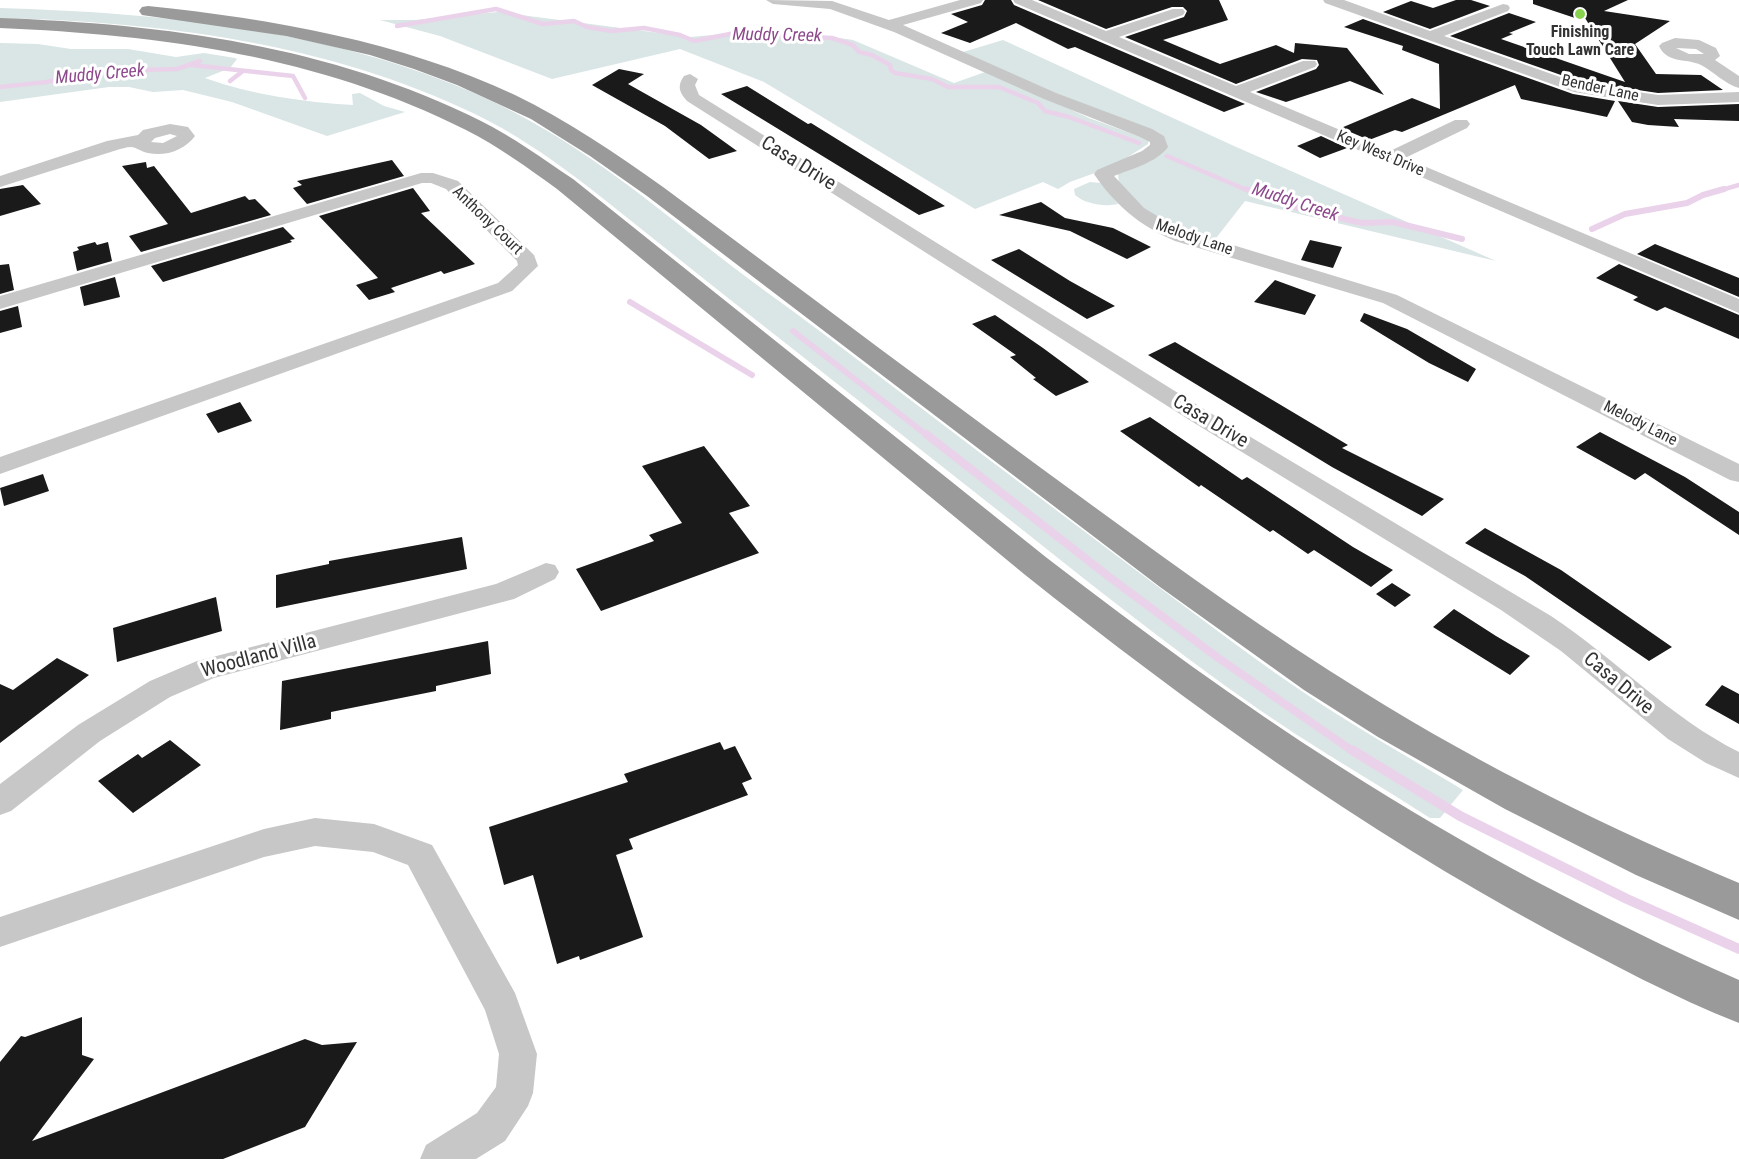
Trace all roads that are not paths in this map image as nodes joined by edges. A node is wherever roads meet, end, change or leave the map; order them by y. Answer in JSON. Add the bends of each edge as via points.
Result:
{"nodes":[{"id":1,"x":773,"y":0,"type":"edge"},
{"id":2,"x":976,"y":0,"type":"edge"},
{"id":3,"x":1020,"y":0,"type":"edge"},
{"id":4,"x":1330,"y":0,"type":"edge"},
{"id":5,"x":0,"y":4,"type":"edge"},
{"id":6,"x":1503,"y":8,"type":"dead end"},
{"id":7,"x":1178,"y":12,"type":"dead end"},
{"id":8,"x":0,"y":23,"type":"edge"},
{"id":9,"x":894,"y":27,"type":"junction"},
{"id":10,"x":1106,"y":36,"type":"junction"},
{"id":11,"x":1431,"y":36,"type":"junction"},
{"id":12,"x":1702,"y":59,"type":"dead end"},
{"id":13,"x":1309,"y":64,"type":"dead end"},
{"id":14,"x":690,"y":79,"type":"dead end"},
{"id":15,"x":1739,"y":83,"type":"edge"},
{"id":16,"x":1236,"y":92,"type":"junction"},
{"id":17,"x":1739,"y":97,"type":"edge"},
{"id":18,"x":1461,"y":124,"type":"dead end"},
{"id":19,"x":140,"y":140,"type":"dead end"},
{"id":20,"x":1390,"y":158,"type":"junction"},
{"id":21,"x":0,"y":182,"type":"edge"},
{"id":22,"x":0,"y":303,"type":"edge"},
{"id":23,"x":1739,"y":307,"type":"edge"},
{"id":24,"x":0,"y":466,"type":"edge"},
{"id":25,"x":1739,"y":474,"type":"edge"},
{"id":26,"x":546,"y":572,"type":"dead end"},
{"id":27,"x":1739,"y":766,"type":"edge"},
{"id":28,"x":0,"y":802,"type":"edge"},
{"id":29,"x":1739,"y":902,"type":"edge"},
{"id":30,"x":0,"y":932,"type":"edge"},
{"id":31,"x":1729,"y":996,"type":"edge"},
{"id":32,"x":440,"y":1159,"type":"edge"}],
"edges":[{"from":1,"to":9,"type":"street","name":"Melody Lane","via":[[832,4]]},
{"from":2,"to":9,"type":"street"},
{"from":3,"to":10,"type":"street","name":"Key West Drive"},
{"from":4,"to":11,"type":"street","name":"Bender Lane"},
{"from":5,"to":29,"type":"highway","via":[[136,10],[299,32],[409,60],[511,101],[573,135],[634,176],[1096,524],[1304,671],[1489,782]]},
{"from":6,"to":11,"type":"street"},
{"from":7,"to":10,"type":"street"},
{"from":8,"to":31,"type":"highway","via":[[137,32],[271,53],[391,88],[490,134],[565,184],[1060,585],[1187,682],[1374,809],[1476,869],[1589,930]]},
{"from":9,"to":25,"type":"street","name":"Melody Lane","via":[[1158,140],[1159,147],[1148,155],[1103,174],[1131,208],[1161,228],[1390,298]]},
{"from":10,"to":16,"type":"street","name":"Key West Drive"},
{"from":11,"to":17,"type":"street","name":"Bender Lane","via":[[1574,87],[1658,100]]},
{"from":12,"to":15,"type":"street"},
{"from":13,"to":16,"type":"street"},
{"from":14,"to":27,"type":"street","name":"Casa Drive","via":[[688,92],[693,98],[1190,409],[1511,603],[1551,629],[1664,723]]},
{"from":16,"to":20,"type":"street","name":"Key West Drive"},
{"from":18,"to":20,"type":"street"},
{"from":19,"to":21,"type":"street"},
{"from":20,"to":23,"type":"street","name":"Key West Drive"},
{"from":22,"to":24,"type":"street","name":"Anthony Court","via":[[421,178],[452,185],[527,259],[528,266],[505,287]]},
{"from":26,"to":28,"type":"street","name":"Woodland Villa","via":[[504,592],[207,669],[160,688],[89,733]]},
{"from":30,"to":32,"type":"street","via":[[264,843],[315,832],[374,838],[420,855],[502,1005],[518,1054],[514,1093],[491,1127]]}]}
